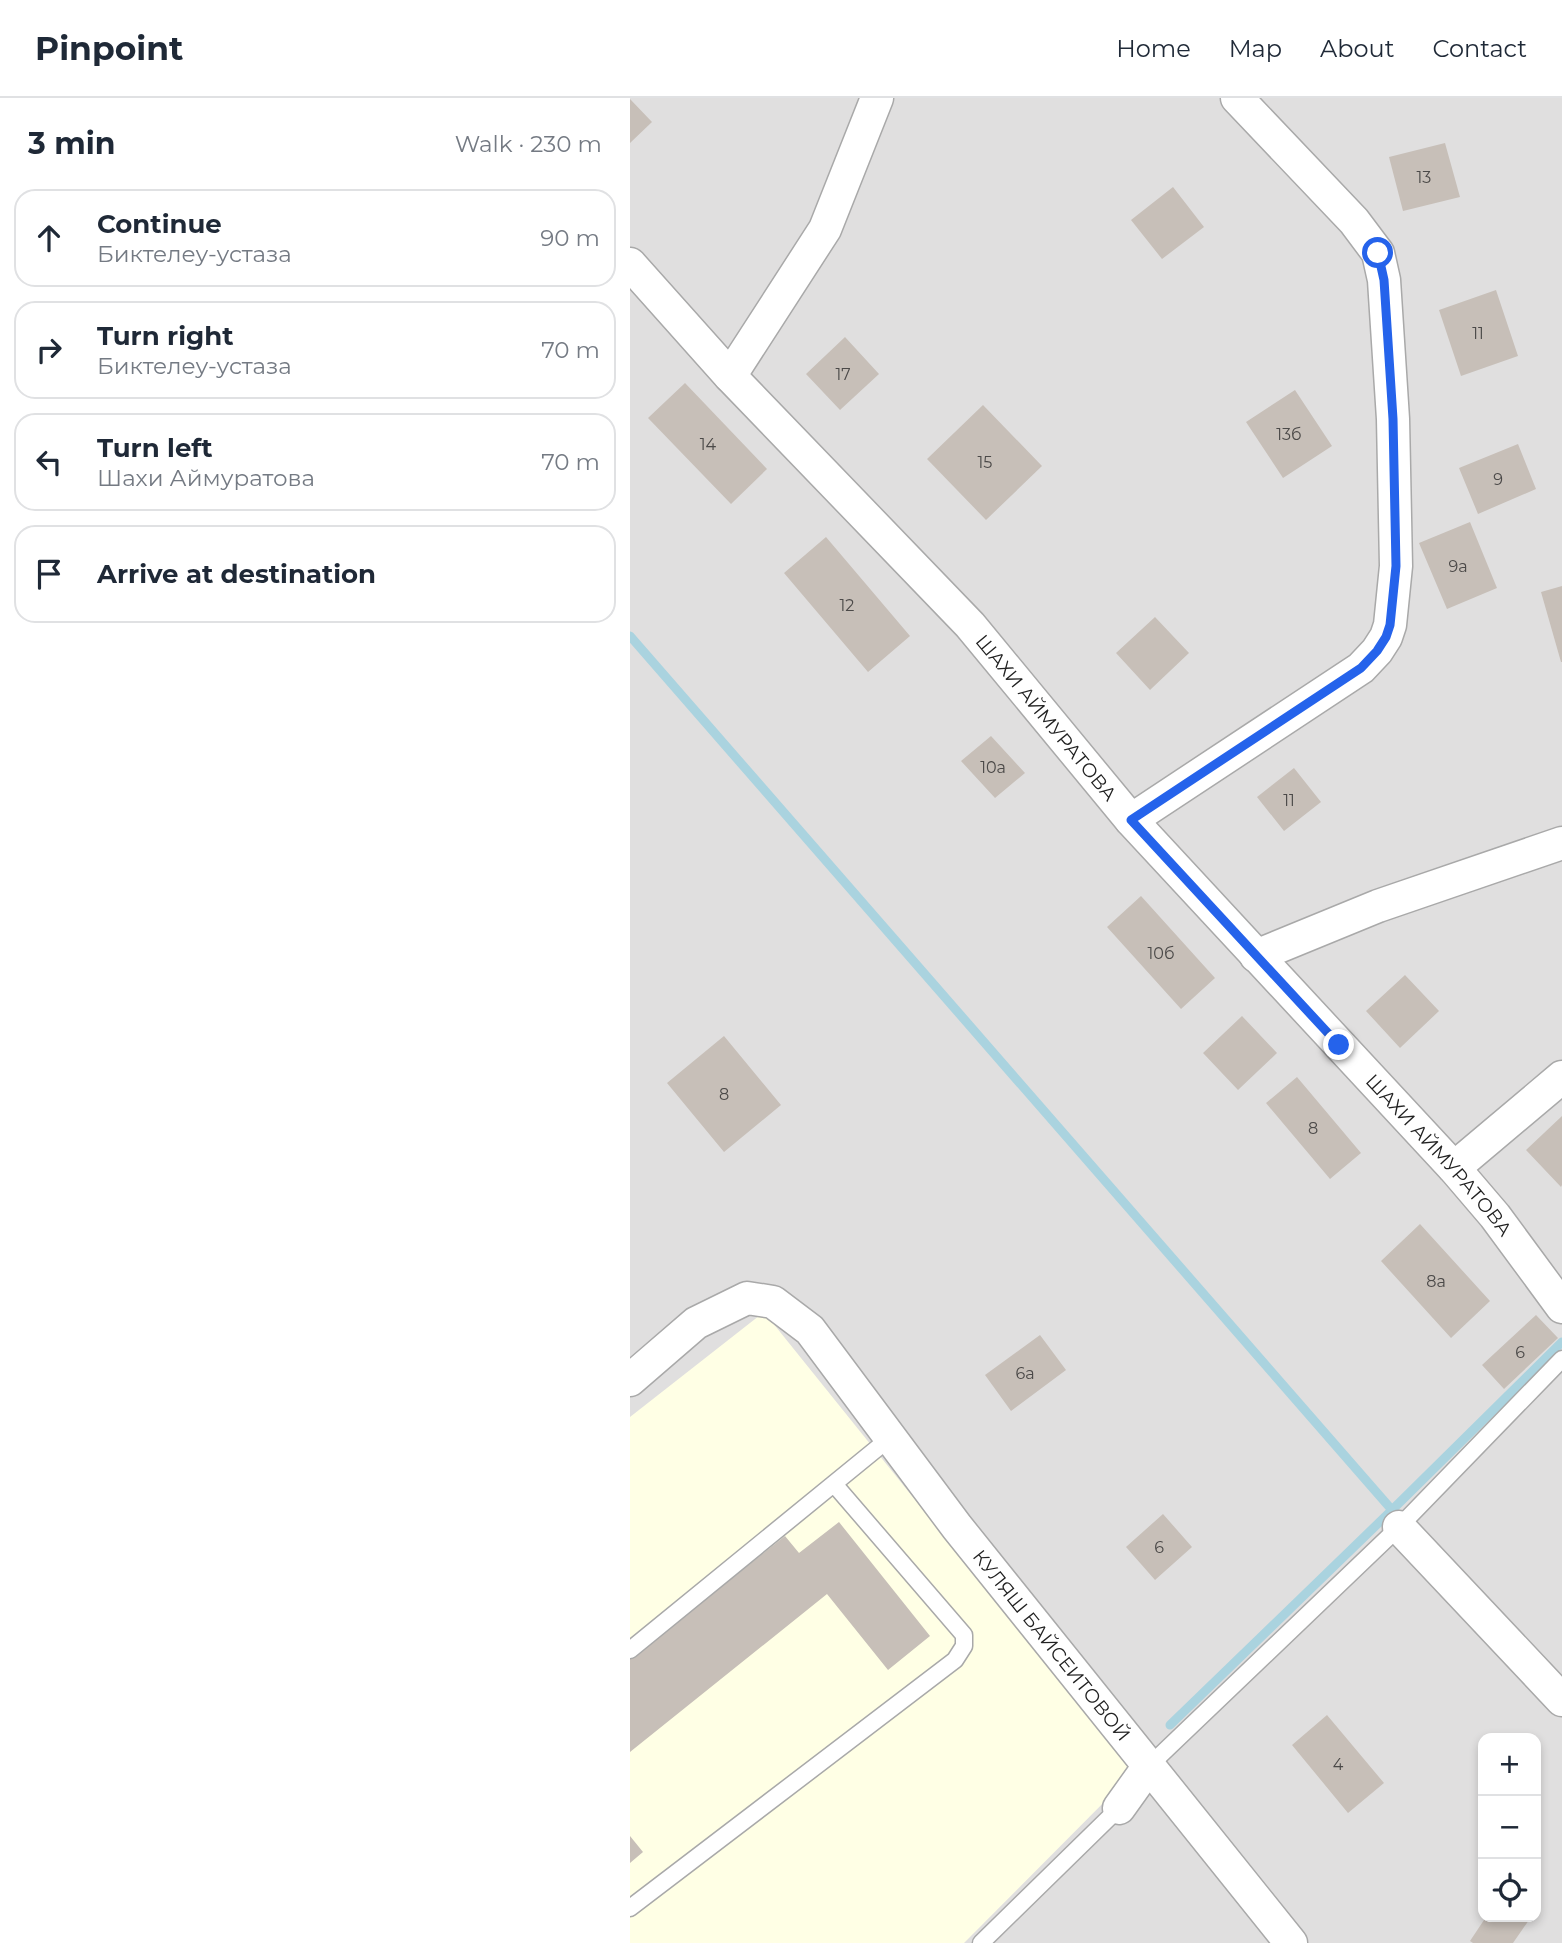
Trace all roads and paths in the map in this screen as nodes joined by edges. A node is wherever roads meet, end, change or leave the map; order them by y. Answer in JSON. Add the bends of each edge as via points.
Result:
{"nodes":[{"id":1,"x":877,"y":98,"type":"edge"},
{"id":2,"x":1237,"y":98,"type":"edge"},
{"id":3,"x":630,"y":264,"type":"edge"},
{"id":4,"x":730,"y":376,"type":"junction"},
{"id":5,"x":1131,"y":820,"type":"junction"},
{"id":6,"x":1562,"y":844,"type":"edge"},
{"id":7,"x":1256,"y":956,"type":"junction"},
{"id":8,"x":1562,"y":1077,"type":"edge"},
{"id":9,"x":1454,"y":1168,"type":"junction"},
{"id":10,"x":1562,"y":1307,"type":"edge"},
{"id":11,"x":1562,"y":1359,"type":"edge"},
{"id":12,"x":630,"y":1380,"type":"edge"},
{"id":13,"x":891,"y":1437,"type":"junction"},
{"id":14,"x":834,"y":1484,"type":"junction"},
{"id":15,"x":1399,"y":1527,"type":"junction"},
{"id":16,"x":630,"y":1650,"type":"edge"},
{"id":17,"x":1562,"y":1700,"type":"edge"},
{"id":18,"x":1149,"y":1766,"type":"junction"},
{"id":19,"x":1119,"y":1808,"type":"joint"},
{"id":20,"x":630,"y":1908,"type":"edge"},
{"id":21,"x":981,"y":1943,"type":"edge"},
{"id":22,"x":1291,"y":1943,"type":"edge"}],
"edges":[{"from":1,"to":4,"type":"street","via":[[825,229]]},
{"from":2,"to":5,"type":"street","via":[[1354,221],[1378,253],[1384,280],[1393,419],[1396,566],[1390,625],[1377,651],[1361,668]]},
{"from":3,"to":4,"type":"street","name":"ШАХИ АЙМУРАТОВА"},
{"from":4,"to":5,"type":"street","name":"ШАХИ АЙМУРАТОВА","via":[[970,625]]},
{"from":5,"to":7,"type":"street","name":"ШАХИ АЙМУРАТОВА"},
{"from":6,"to":7,"type":"street","via":[[1378,906]]},
{"from":7,"to":9,"type":"street","name":"ШАХИ АЙМУРАТОВА"},
{"from":8,"to":9,"type":"street"},
{"from":9,"to":10,"type":"street","name":"ШАХИ АЙМУРАТОВА"},
{"from":11,"to":15,"type":"lane"},
{"from":12,"to":13,"type":"street","name":"КУЛЯШ БАЙСЕИТОВОЙ","via":[[696,1323],[747,1298],[772,1302],[810,1330]]},
{"from":13,"to":14,"type":"lane"},
{"from":13,"to":18,"type":"street","name":"КУЛЯШ БАЙСЕИТОВОЙ","via":[[957,1527]]},
{"from":14,"to":16,"type":"lane"},
{"from":14,"to":20,"type":"lane","via":[[964,1634],[964,1646],[955,1660]]},
{"from":15,"to":17,"type":"street"},
{"from":15,"to":18,"type":"lane"},
{"from":18,"to":19,"type":"street"},
{"from":18,"to":22,"type":"street","name":"КУЛЯШ БАЙСЕИТОВОЙ"},
{"from":19,"to":21,"type":"lane"}]}
